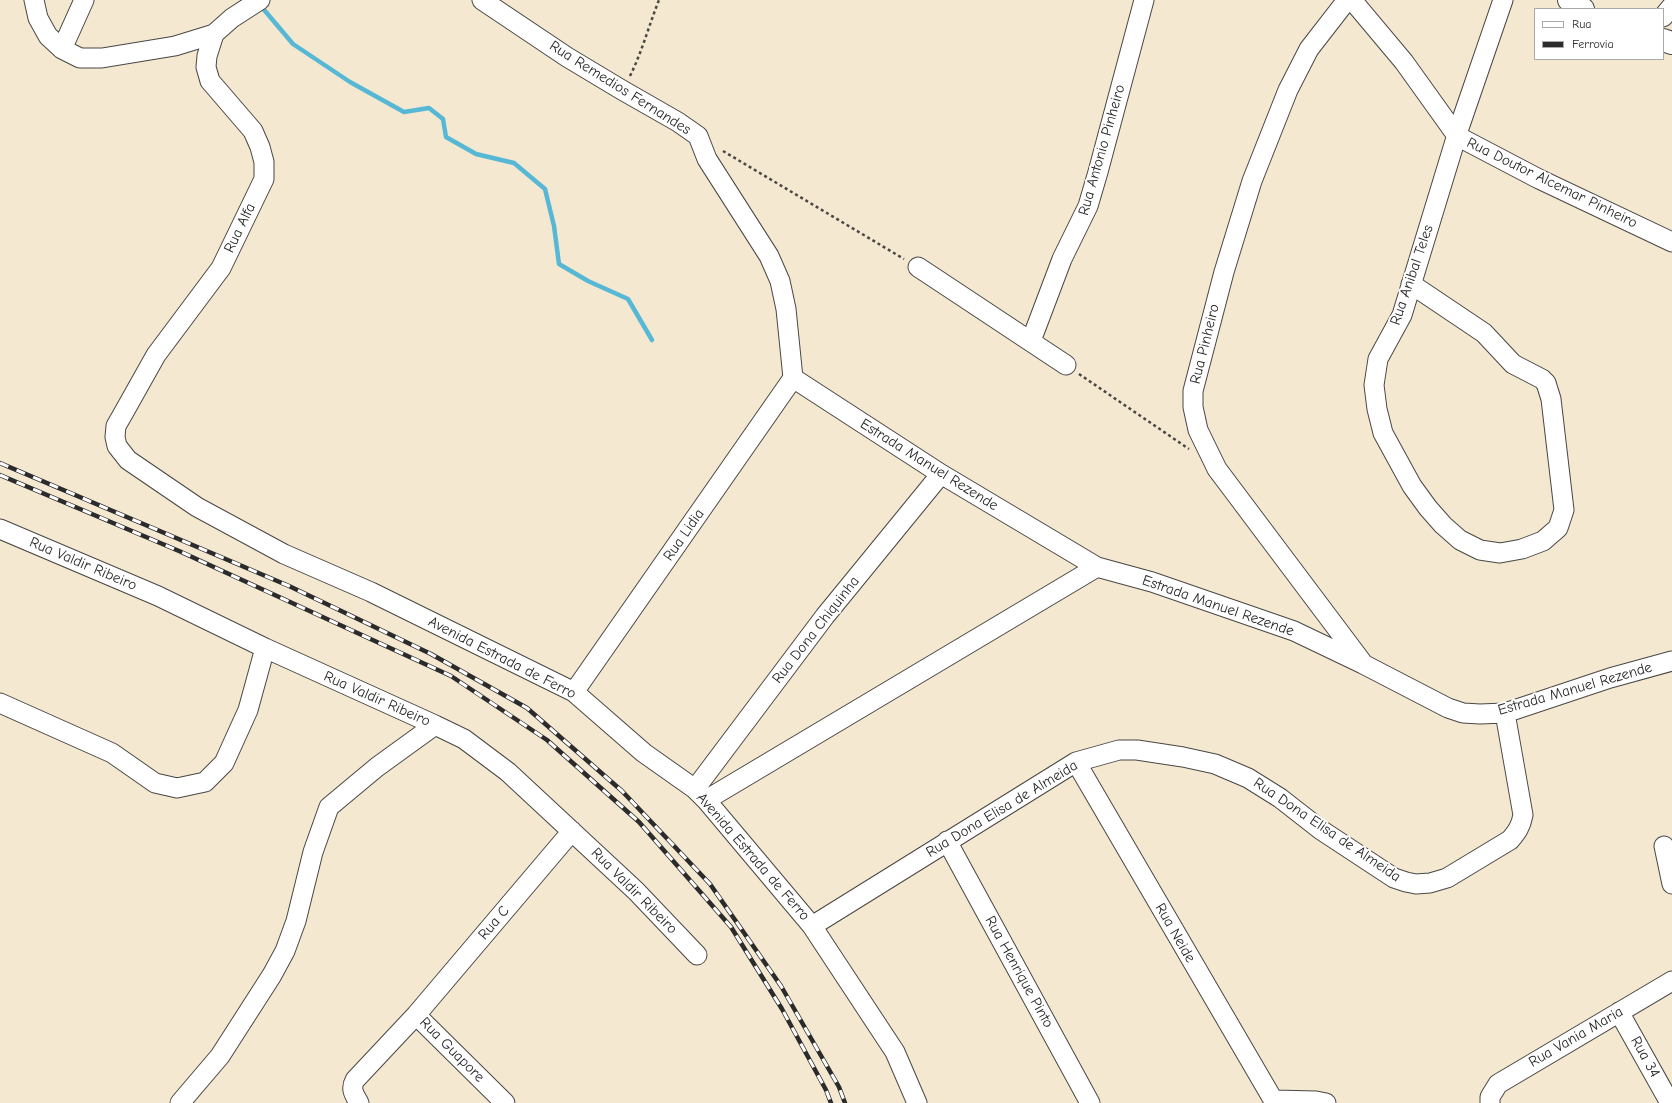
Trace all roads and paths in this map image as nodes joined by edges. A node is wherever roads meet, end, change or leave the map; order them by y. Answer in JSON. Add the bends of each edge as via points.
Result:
{"nodes":[{"id":1,"x":34,"y":0,"type":"edge"},
{"id":2,"x":84,"y":0,"type":"edge"},
{"id":3,"x":482,"y":0,"type":"edge"},
{"id":4,"x":659,"y":0,"type":"edge"},
{"id":5,"x":1144,"y":0,"type":"edge"},
{"id":6,"x":1347,"y":0,"type":"edge"},
{"id":7,"x":1352,"y":0,"type":"edge"},
{"id":8,"x":1503,"y":0,"type":"edge"},
{"id":9,"x":1569,"y":0,"type":"edge"},
{"id":10,"x":249,"y":4,"type":"edge"},
{"id":11,"x":1672,"y":6,"type":"edge"},
{"id":12,"x":1581,"y":8,"type":"edge"},
{"id":13,"x":1664,"y":16,"type":"edge"},
{"id":14,"x":214,"y":34,"type":"junction"},
{"id":15,"x":62,"y":50,"type":"junction"},
{"id":16,"x":622,"y":90,"type":"junction"},
{"id":17,"x":698,"y":136,"type":"junction"},
{"id":18,"x":1457,"y":136,"type":"junction"},
{"id":19,"x":1672,"y":242,"type":"edge"},
{"id":20,"x":918,"y":267,"type":"joint"},
{"id":21,"x":1411,"y":284,"type":"junction"},
{"id":22,"x":1031,"y":341,"type":"junction"},
{"id":23,"x":1066,"y":365,"type":"joint"},
{"id":24,"x":793,"y":378,"type":"junction"},
{"id":25,"x":124,"y":412,"type":"joint"},
{"id":26,"x":1191,"y":450,"type":"dead end"},
{"id":27,"x":941,"y":474,"type":"junction"},
{"id":28,"x":0,"y":529,"type":"edge"},
{"id":29,"x":1097,"y":567,"type":"junction"},
{"id":30,"x":265,"y":648,"type":"junction"},
{"id":31,"x":1672,"y":661,"type":"edge"},
{"id":32,"x":1363,"y":664,"type":"junction"},
{"id":33,"x":574,"y":692,"type":"junction"},
{"id":34,"x":0,"y":703,"type":"edge"},
{"id":35,"x":1505,"y":713,"type":"junction"},
{"id":36,"x":435,"y":724,"type":"junction"},
{"id":37,"x":1076,"y":762,"type":"junction"},
{"id":38,"x":701,"y":795,"type":"junction"},
{"id":39,"x":572,"y":831,"type":"junction"},
{"id":40,"x":947,"y":841,"type":"junction"},
{"id":41,"x":1664,"y":846,"type":"dead end"},
{"id":42,"x":1672,"y":884,"type":"edge"},
{"id":43,"x":812,"y":926,"type":"junction"},
{"id":44,"x":697,"y":955,"type":"dead end"},
{"id":45,"x":1672,"y":981,"type":"edge"},
{"id":46,"x":1619,"y":1012,"type":"junction"},
{"id":47,"x":416,"y":1014,"type":"junction"},
{"id":48,"x":1274,"y":1102,"type":"edge"},
{"id":49,"x":180,"y":1103,"type":"edge"},
{"id":50,"x":359,"y":1103,"type":"edge"},
{"id":51,"x":505,"y":1103,"type":"edge"},
{"id":52,"x":917,"y":1103,"type":"edge"},
{"id":53,"x":1090,"y":1103,"type":"edge"},
{"id":54,"x":1326,"y":1103,"type":"edge"},
{"id":55,"x":1490,"y":1103,"type":"edge"},
{"id":56,"x":1670,"y":1103,"type":"edge"}],
"edges":[{"from":1,"to":15,"type":"street","via":[[41,24],[48,36]]},
{"from":2,"to":15,"type":"street"},
{"from":3,"to":16,"type":"street","name":"Rua Remedios Fernandes"},
{"from":4,"to":16,"type":"path","via":[[641,54]]},
{"from":5,"to":22,"type":"street","name":"Rua Antonio Pinheiro","via":[[1088,206],[1062,259]]},
{"from":6,"to":32,"type":"street","name":"Rua Pinheiro","via":[[1309,49],[1288,90],[1252,181],[1224,272],[1193,391],[1193,407],[1198,430],[1217,468]]},
{"from":7,"to":18,"type":"street","name":"Rua Doutor Alcemar Pinheiro","via":[[1404,62]]},
{"from":8,"to":18,"type":"street","name":"Rua Anibal Teles"},
{"from":9,"to":12,"type":"main road"},
{"from":10,"to":14,"type":"street"},
{"from":11,"to":13,"type":"street"},
{"from":14,"to":15,"type":"street","via":[[175,46],[102,58],[80,58]]},
{"from":14,"to":25,"type":"street","name":"Rua Alfa","via":[[206,67],[210,80],[253,131],[264,162],[264,179],[221,268],[156,355]]},
{"from":16,"to":17,"type":"street","name":"Rua Remedios Fernandes"},
{"from":17,"to":20,"type":"path"},
{"from":17,"to":24,"type":"street","name":"Rua Remedios Fernandes","via":[[707,159],[769,256],[780,281],[786,309]]},
{"from":18,"to":19,"type":"street","name":"Rua Doutor Alcemar Pinheiro","via":[[1539,179]]},
{"from":18,"to":21,"type":"street","name":"Rua Anibal Teles"},
{"from":20,"to":22,"type":"street"},
{"from":21,"to":21,"type":"street","name":"Rua Anibal Teles","via":[[1402,315],[1378,359],[1374,385],[1383,433],[1412,486],[1443,525],[1460,540],[1480,550],[1500,553],[1522,550],[1543,541],[1558,528],[1564,510],[1551,399],[1546,384],[1542,379],[1513,364],[1484,333]]},
{"from":22,"to":23,"type":"street"},
{"from":23,"to":26,"type":"path"},
{"from":24,"to":27,"type":"street","name":"Estrada Manuel Rezende"},
{"from":24,"to":33,"type":"street","name":"Rua Lidia"},
{"from":25,"to":33,"type":"street","name":"Avenida Estrada de Ferro","via":[[116,426],[117,446],[128,460],[197,507],[284,554],[371,592]]},
{"from":27,"to":29,"type":"street","name":"Estrada Manuel Rezende"},
{"from":27,"to":38,"type":"street","name":"Rua Dona Chiquinha","via":[[825,616]]},
{"from":28,"to":30,"type":"street","name":"Rua Valdir Ribeiro","via":[[158,596]]},
{"from":29,"to":32,"type":"street","name":"Estrada Manuel Rezende","via":[[1152,582],[1294,631]]},
{"from":29,"to":38,"type":"street"},
{"from":30,"to":34,"type":"street","via":[[248,710],[224,763],[205,782],[177,788],[155,783],[112,753]]},
{"from":30,"to":36,"type":"street","name":"Rua Valdir Ribeiro"},
{"from":31,"to":35,"type":"street","name":"Estrada Manuel Rezende","via":[[1610,678]]},
{"from":32,"to":35,"type":"street","name":"Estrada Manuel Rezende","via":[[1448,708],[1463,713]]},
{"from":33,"to":38,"type":"street","name":"Avenida Estrada de Ferro","via":[[644,753]]},
{"from":35,"to":37,"type":"street","name":"Rua Dona Elisa de Almeida","via":[[1523,815],[1518,831],[1510,840],[1447,878],[1430,883],[1416,884],[1394,878],[1321,830],[1280,798],[1248,778],[1214,764],[1137,750],[1119,750]]},
{"from":36,"to":39,"type":"street","name":"Rua Valdir Ribeiro","via":[[464,739],[508,772]]},
{"from":36,"to":49,"type":"street","via":[[329,807],[313,852],[296,921],[285,952],[220,1056]]},
{"from":37,"to":40,"type":"street","name":"Rua Dona Elisa de Almeida"},
{"from":37,"to":48,"type":"street","name":"Rua Neide"},
{"from":38,"to":43,"type":"street","name":"Avenida Estrada de Ferro"},
{"from":39,"to":44,"type":"street","name":"Rua Valdir Ribeiro","via":[[636,891]]},
{"from":39,"to":47,"type":"street","name":"Rua C"},
{"from":40,"to":43,"type":"street","name":"Rua Dona Elisa de Almeida"},
{"from":40,"to":53,"type":"street","name":"Rua Henrique Pinto"},
{"from":41,"to":42,"type":"street"},
{"from":43,"to":52,"type":"street","name":"Avenida Estrada de Ferro","via":[[895,1052]]},
{"from":45,"to":46,"type":"street","name":"Rua Vania Maria"},
{"from":46,"to":55,"type":"street","name":"Rua Vania Maria","via":[[1498,1084],[1490,1097]]},
{"from":46,"to":56,"type":"street","name":"Rua 34"},
{"from":47,"to":50,"type":"street","name":"Rua C","via":[[355,1080],[352,1091]]},
{"from":47,"to":51,"type":"street","name":"Rua Guapore"},
{"from":48,"to":54,"type":"street"}]}
